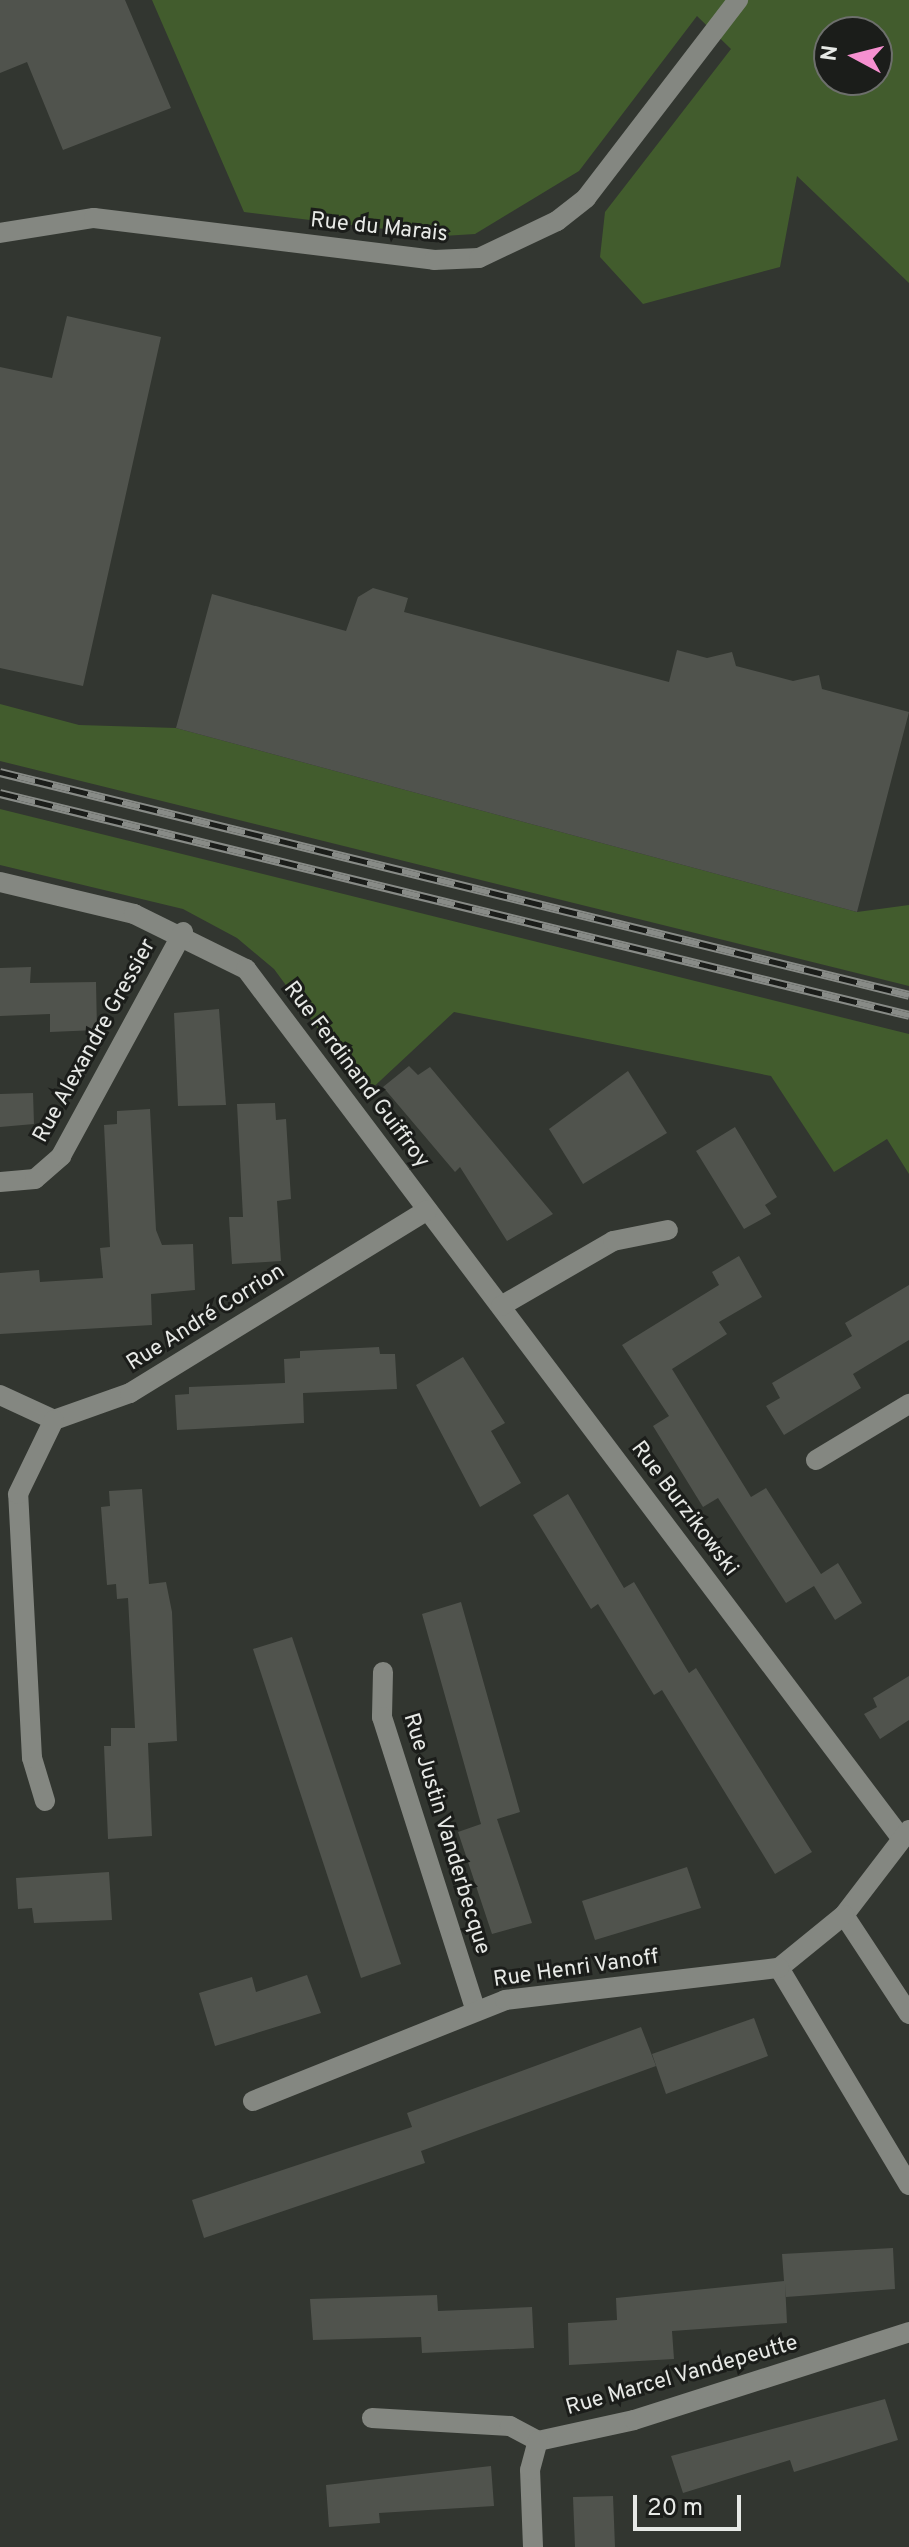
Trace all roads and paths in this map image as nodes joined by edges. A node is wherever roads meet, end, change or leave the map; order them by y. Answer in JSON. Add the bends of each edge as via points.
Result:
{"nodes":[{"id":1,"x":738,"y":0,"type":"edge"},
{"id":2,"x":0,"y":233,"type":"edge"},
{"id":3,"x":0,"y":882,"type":"edge"},
{"id":4,"x":183,"y":932,"type":"junction"},
{"id":5,"x":0,"y":1182,"type":"edge"},
{"id":6,"x":427,"y":1210,"type":"junction"},
{"id":7,"x":668,"y":1230,"type":"dead end"},
{"id":8,"x":501,"y":1306,"type":"junction"},
{"id":9,"x":0,"y":1395,"type":"edge"},
{"id":10,"x":909,"y":1404,"type":"edge"},
{"id":11,"x":54,"y":1420,"type":"junction"},
{"id":12,"x":816,"y":1460,"type":"dead end"},
{"id":13,"x":383,"y":1672,"type":"dead end"},
{"id":14,"x":45,"y":1801,"type":"dead end"},
{"id":15,"x":905,"y":1834,"type":"edge"},
{"id":16,"x":844,"y":1915,"type":"junction"},
{"id":17,"x":779,"y":1968,"type":"junction"},
{"id":18,"x":475,"y":2008,"type":"junction"},
{"id":19,"x":909,"y":2014,"type":"edge"},
{"id":20,"x":253,"y":2101,"type":"dead end"},
{"id":21,"x":909,"y":2185,"type":"edge"},
{"id":22,"x":909,"y":2332,"type":"edge"},
{"id":23,"x":372,"y":2418,"type":"dead end"},
{"id":24,"x":538,"y":2441,"type":"junction"},
{"id":25,"x":533,"y":2547,"type":"edge"}],
"edges":[{"from":1,"to":2,"type":"street","name":"Rue du Marais","via":[[586,198],[557,221],[479,258],[434,260],[94,218]]},
{"from":3,"to":4,"type":"street","via":[[101,903]]},
{"from":4,"to":5,"type":"street","name":"Rue Alexandre Gressier","via":[[61,1156],[35,1179]]},
{"from":4,"to":6,"type":"street","name":"Rue Ferdinand Guiffroy","via":[[246,969]]},
{"from":6,"to":8,"type":"street","name":"Rue Burzikowski"},
{"from":6,"to":11,"type":"street","name":"Rue André Corrion","via":[[130,1393]]},
{"from":7,"to":8,"type":"street","via":[[613,1241]]},
{"from":8,"to":15,"type":"street","name":"Rue Burzikowski"},
{"from":9,"to":11,"type":"street"},
{"from":10,"to":12,"type":"street"},
{"from":11,"to":14,"type":"street","via":[[18,1494],[32,1758]]},
{"from":13,"to":18,"type":"street","name":"Rue Justin Vanderbecque","via":[[382,1717]]},
{"from":15,"to":16,"type":"street"},
{"from":16,"to":17,"type":"street"},
{"from":16,"to":19,"type":"street"},
{"from":17,"to":18,"type":"street","name":"Rue Henri Vanoff"},
{"from":17,"to":21,"type":"street"},
{"from":18,"to":20,"type":"street","name":"Rue Henri Vanoff"},
{"from":22,"to":24,"type":"street","name":"Rue Marcel Vandepeutte","via":[[634,2420]]},
{"from":23,"to":24,"type":"street","via":[[510,2426]]},
{"from":24,"to":25,"type":"street","via":[[530,2470]]}]}
